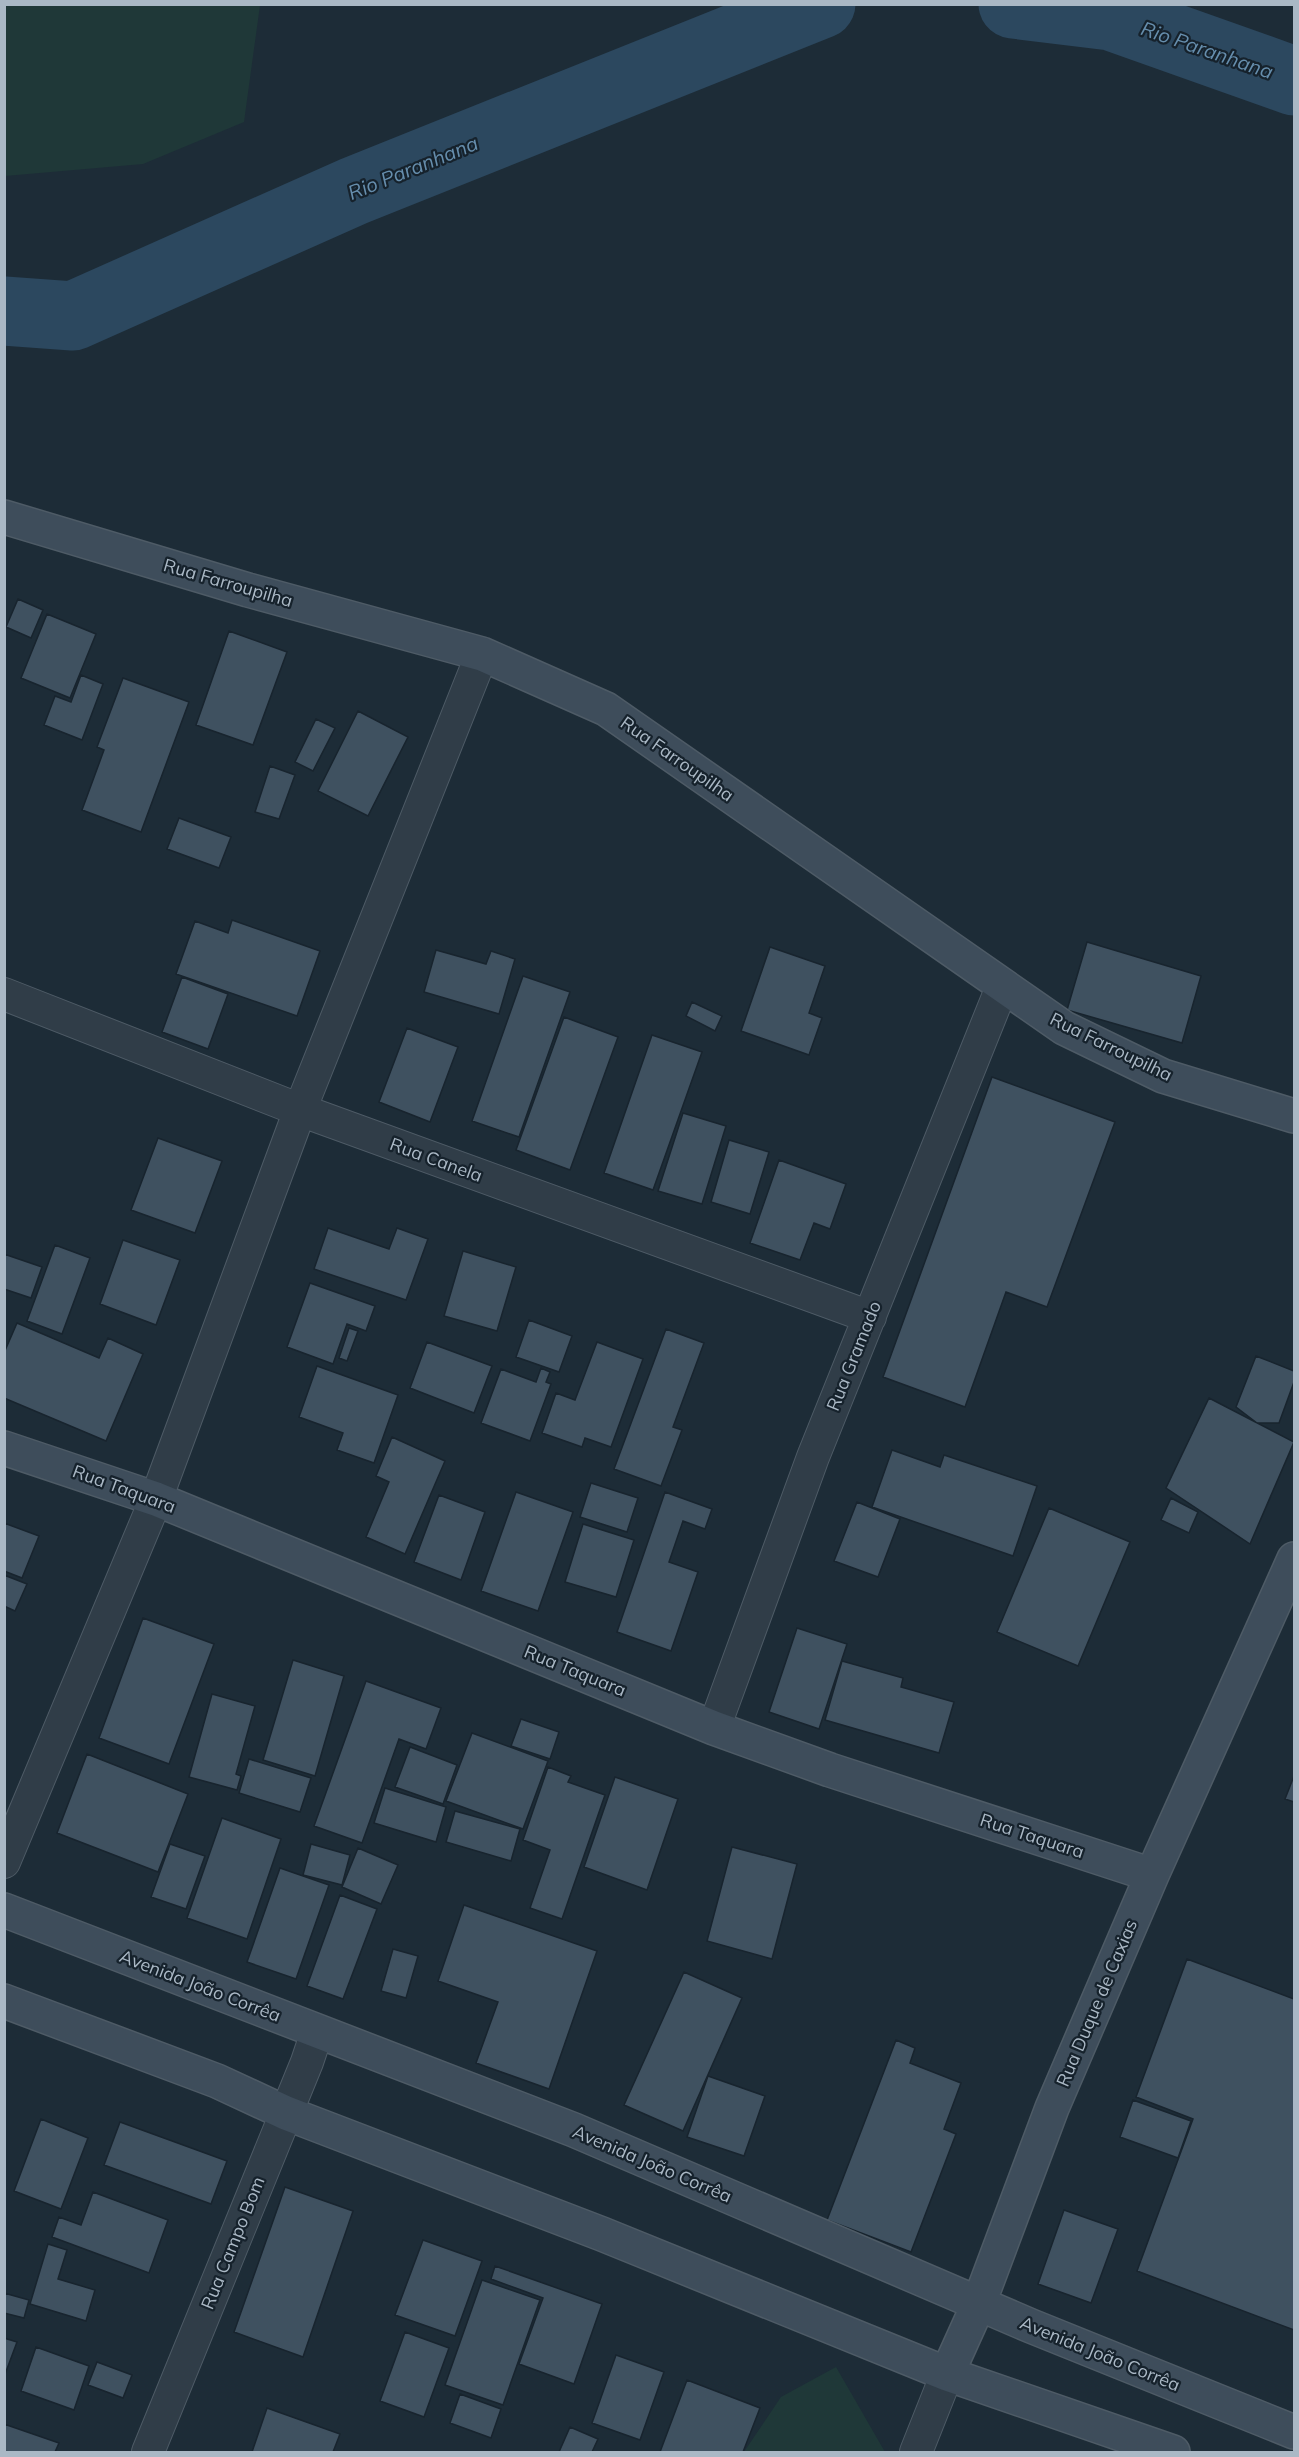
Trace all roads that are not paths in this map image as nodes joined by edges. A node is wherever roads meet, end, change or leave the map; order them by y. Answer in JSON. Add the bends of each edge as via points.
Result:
{"nodes":[{"id":1,"x":4,"y":517,"type":"edge"},
{"id":2,"x":483,"y":654,"type":"junction"},
{"id":3,"x":1002,"y":987,"type":"junction"},
{"id":4,"x":4,"y":994,"type":"edge"},
{"id":5,"x":300,"y":1110,"type":"junction"},
{"id":6,"x":1294,"y":1116,"type":"edge"},
{"id":7,"x":870,"y":1317,"type":"junction"},
{"id":8,"x":4,"y":1448,"type":"edge"},
{"id":9,"x":156,"y":1499,"type":"junction"},
{"id":10,"x":1294,"y":1559,"type":"edge"},
{"id":11,"x":714,"y":1728,"type":"junction"},
{"id":12,"x":4,"y":1862,"type":"edge"},
{"id":13,"x":1152,"y":1875,"type":"junction"},
{"id":14,"x":4,"y":1910,"type":"edge"},
{"id":15,"x":4,"y":2001,"type":"edge"},
{"id":16,"x":317,"y":2032,"type":"junction"},
{"id":17,"x":286,"y":2113,"type":"junction"},
{"id":18,"x":979,"y":2303,"type":"junction"},
{"id":19,"x":947,"y":2374,"type":"junction"},
{"id":20,"x":1294,"y":2432,"type":"edge"},
{"id":21,"x":148,"y":2452,"type":"edge"},
{"id":22,"x":916,"y":2452,"type":"edge"},
{"id":23,"x":1173,"y":2452,"type":"edge"}],
"edges":[{"from":1,"to":2,"type":"street","name":"Rua Farroupilha","via":[[248,590]]},
{"from":2,"to":3,"type":"street","name":"Rua Farroupilha","via":[[606,709]]},
{"from":2,"to":5,"type":"street"},
{"from":3,"to":6,"type":"street","name":"Rua Farroupilha","via":[[1064,1028],[1163,1076]]},
{"from":3,"to":7,"type":"street","name":"Rua Gramado"},
{"from":4,"to":5,"type":"street","name":"Rua Canela"},
{"from":5,"to":7,"type":"street","name":"Rua Canela"},
{"from":5,"to":9,"type":"street"},
{"from":7,"to":11,"type":"street","name":"Rua Gramado","via":[[813,1457]]},
{"from":8,"to":9,"type":"street","name":"Rua Taquara"},
{"from":9,"to":11,"type":"street","name":"Rua Taquara"},
{"from":9,"to":12,"type":"street"},
{"from":10,"to":13,"type":"street","name":"Rua Duque de Caxias"},
{"from":11,"to":13,"type":"street","name":"Rua Taquara"},
{"from":13,"to":18,"type":"street","name":"Rua Duque de Caxias","via":[[1052,2108]]},
{"from":14,"to":16,"type":"street","name":"Avenida João Corrêa"},
{"from":15,"to":17,"type":"street","via":[[217,2081]]},
{"from":16,"to":17,"type":"street","name":"Rua Campo Bom"},
{"from":16,"to":18,"type":"street","name":"Avenida João Corrêa","via":[[574,2130]]},
{"from":17,"to":19,"type":"street","via":[[602,2234]]},
{"from":17,"to":21,"type":"street","name":"Rua Campo Bom"},
{"from":18,"to":19,"type":"street","name":"Rua Duque de Caxias"},
{"from":18,"to":20,"type":"street","name":"Avenida João Corrêa"},
{"from":19,"to":22,"type":"street","name":"Rua Duque de Caxias"},
{"from":19,"to":23,"type":"street"}]}
